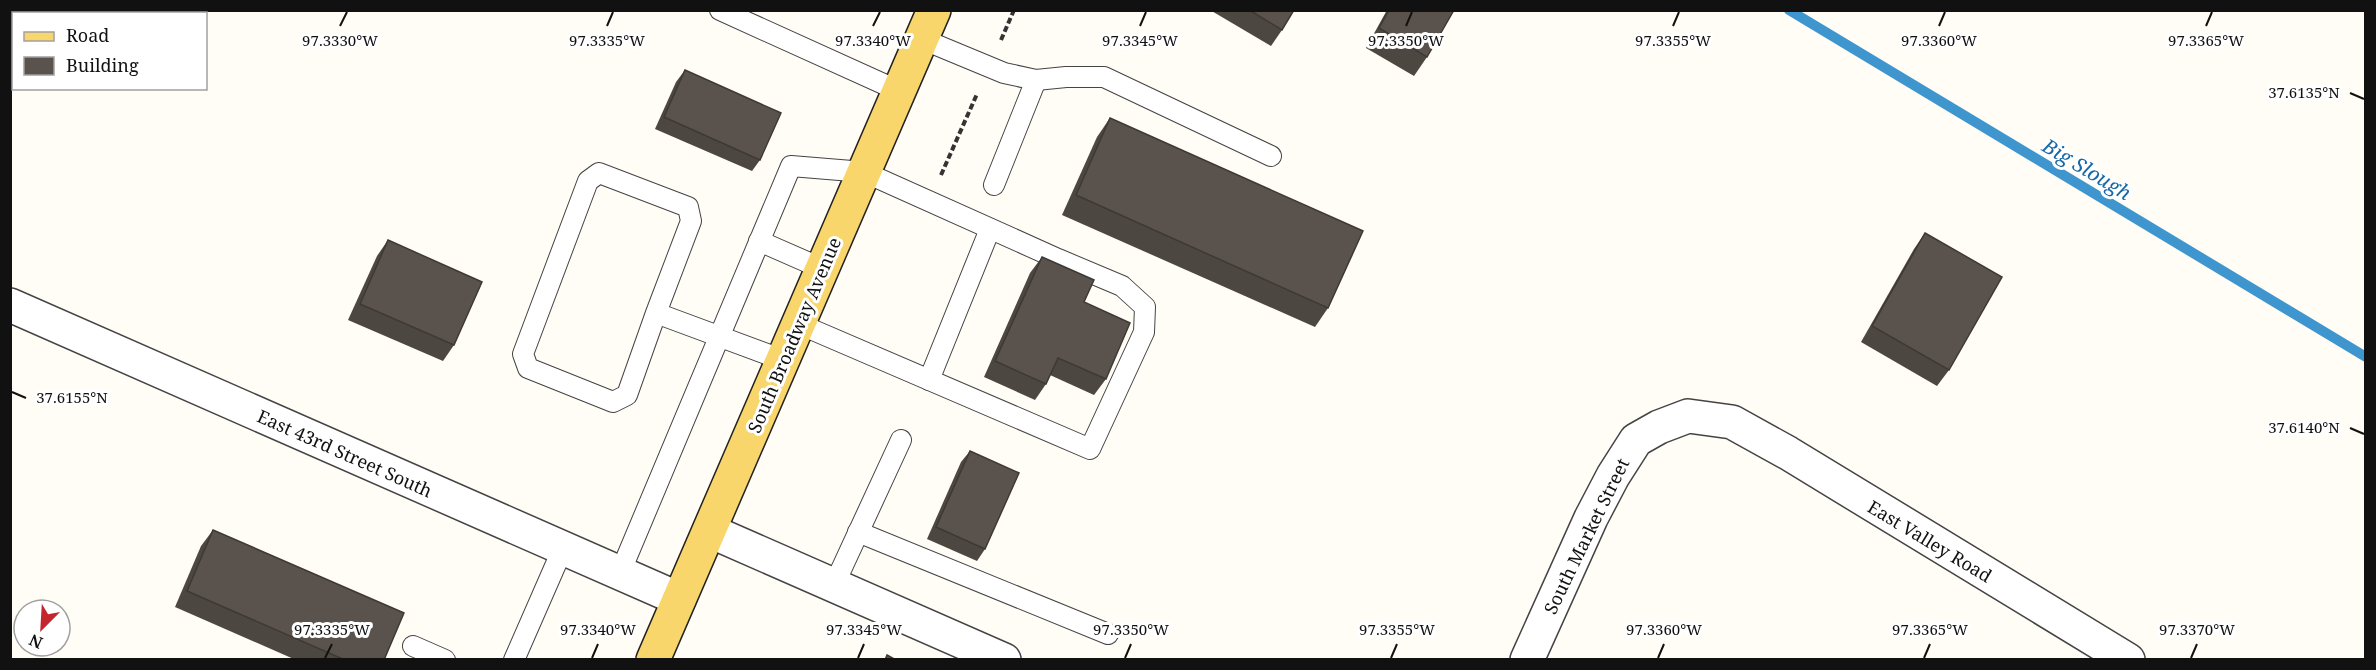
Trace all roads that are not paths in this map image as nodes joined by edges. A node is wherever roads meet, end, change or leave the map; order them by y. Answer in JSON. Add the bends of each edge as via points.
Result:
{"nodes":[{"id":1,"x":720,"y":10,"type":"edge"},
{"id":2,"x":928,"y":25,"type":"edge"},
{"id":3,"x":1036,"y":80,"type":"junction"},
{"id":4,"x":899,"y":91,"type":"junction"},
{"id":5,"x":1270,"y":156,"type":"dead end"},
{"id":6,"x":864,"y":172,"type":"junction"},
{"id":7,"x":994,"y":185,"type":"dead end"},
{"id":8,"x":990,"y":229,"type":"junction"},
{"id":9,"x":759,"y":241,"type":"junction"},
{"id":10,"x":823,"y":269,"type":"junction"},
{"id":11,"x":10,"y":305,"type":"edge"},
{"id":12,"x":656,"y":312,"type":"junction"},
{"id":13,"x":799,"y":324,"type":"junction"},
{"id":14,"x":719,"y":336,"type":"junction"},
{"id":15,"x":783,"y":360,"type":"junction"},
{"id":16,"x":929,"y":380,"type":"junction"},
{"id":17,"x":1732,"y":422,"type":"joint"},
{"id":18,"x":901,"y":440,"type":"dead end"},
{"id":19,"x":710,"y":531,"type":"junction"},
{"id":20,"x":858,"y":532,"type":"junction"},
{"id":21,"x":563,"y":548,"type":"junction"},
{"id":22,"x":620,"y":573,"type":"junction"},
{"id":23,"x":834,"y":585,"type":"junction"},
{"id":24,"x":680,"y":599,"type":"junction"},
{"id":25,"x":1108,"y":634,"type":"dead end"},
{"id":26,"x":413,"y":646,"type":"dead end"},
{"id":27,"x":445,"y":660,"type":"edge"},
{"id":28,"x":514,"y":660,"type":"edge"},
{"id":29,"x":652,"y":660,"type":"edge"},
{"id":30,"x":1004,"y":660,"type":"edge"},
{"id":31,"x":1527,"y":660,"type":"edge"},
{"id":32,"x":2128,"y":660,"type":"edge"}],
"edges":[{"from":1,"to":4,"type":"lane"},
{"from":2,"to":3,"type":"lane","via":[[989,67]]},
{"from":2,"to":4,"type":"main road","name":"South Broadway Avenue"},
{"from":3,"to":5,"type":"lane","via":[[1104,77]]},
{"from":3,"to":7,"type":"lane"},
{"from":4,"to":6,"type":"main road","name":"South Broadway Avenue"},
{"from":6,"to":8,"type":"lane"},
{"from":6,"to":9,"type":"lane","via":[[791,166]]},
{"from":6,"to":10,"type":"main road","name":"South Broadway Avenue"},
{"from":8,"to":16,"type":"lane"},
{"from":8,"to":16,"type":"lane","via":[[1122,286],[1145,307],[1144,332],[1090,448]]},
{"from":9,"to":10,"type":"lane"},
{"from":9,"to":14,"type":"lane"},
{"from":10,"to":13,"type":"main road","name":"South Broadway Avenue"},
{"from":11,"to":21,"type":"street","name":"East 43rd Street South"},
{"from":12,"to":12,"type":"lane","via":[[691,221],[688,207],[599,173],[588,181],[523,354],[528,368],[613,402],[627,395]]},
{"from":12,"to":14,"type":"lane"},
{"from":13,"to":15,"type":"main road","name":"South Broadway Avenue"},
{"from":13,"to":16,"type":"lane"},
{"from":14,"to":15,"type":"lane"},
{"from":14,"to":22,"type":"lane"},
{"from":15,"to":19,"type":"main road","name":"South Broadway Avenue"},
{"from":17,"to":31,"type":"street","name":"South Market Street","via":[[1688,416],[1636,440],[1591,518]]},
{"from":17,"to":32,"type":"street","name":"East Valley Road"},
{"from":18,"to":20,"type":"lane"},
{"from":19,"to":23,"type":"street"},
{"from":19,"to":24,"type":"main road","name":"South Broadway Avenue"},
{"from":20,"to":23,"type":"lane"},
{"from":20,"to":25,"type":"lane"},
{"from":21,"to":22,"type":"street","name":"East 43rd Street South"},
{"from":21,"to":28,"type":"lane"},
{"from":22,"to":24,"type":"street","name":"East 43rd Street South"},
{"from":23,"to":30,"type":"street"},
{"from":24,"to":29,"type":"main road","name":"South Broadway Avenue"},
{"from":26,"to":27,"type":"lane"}]}
